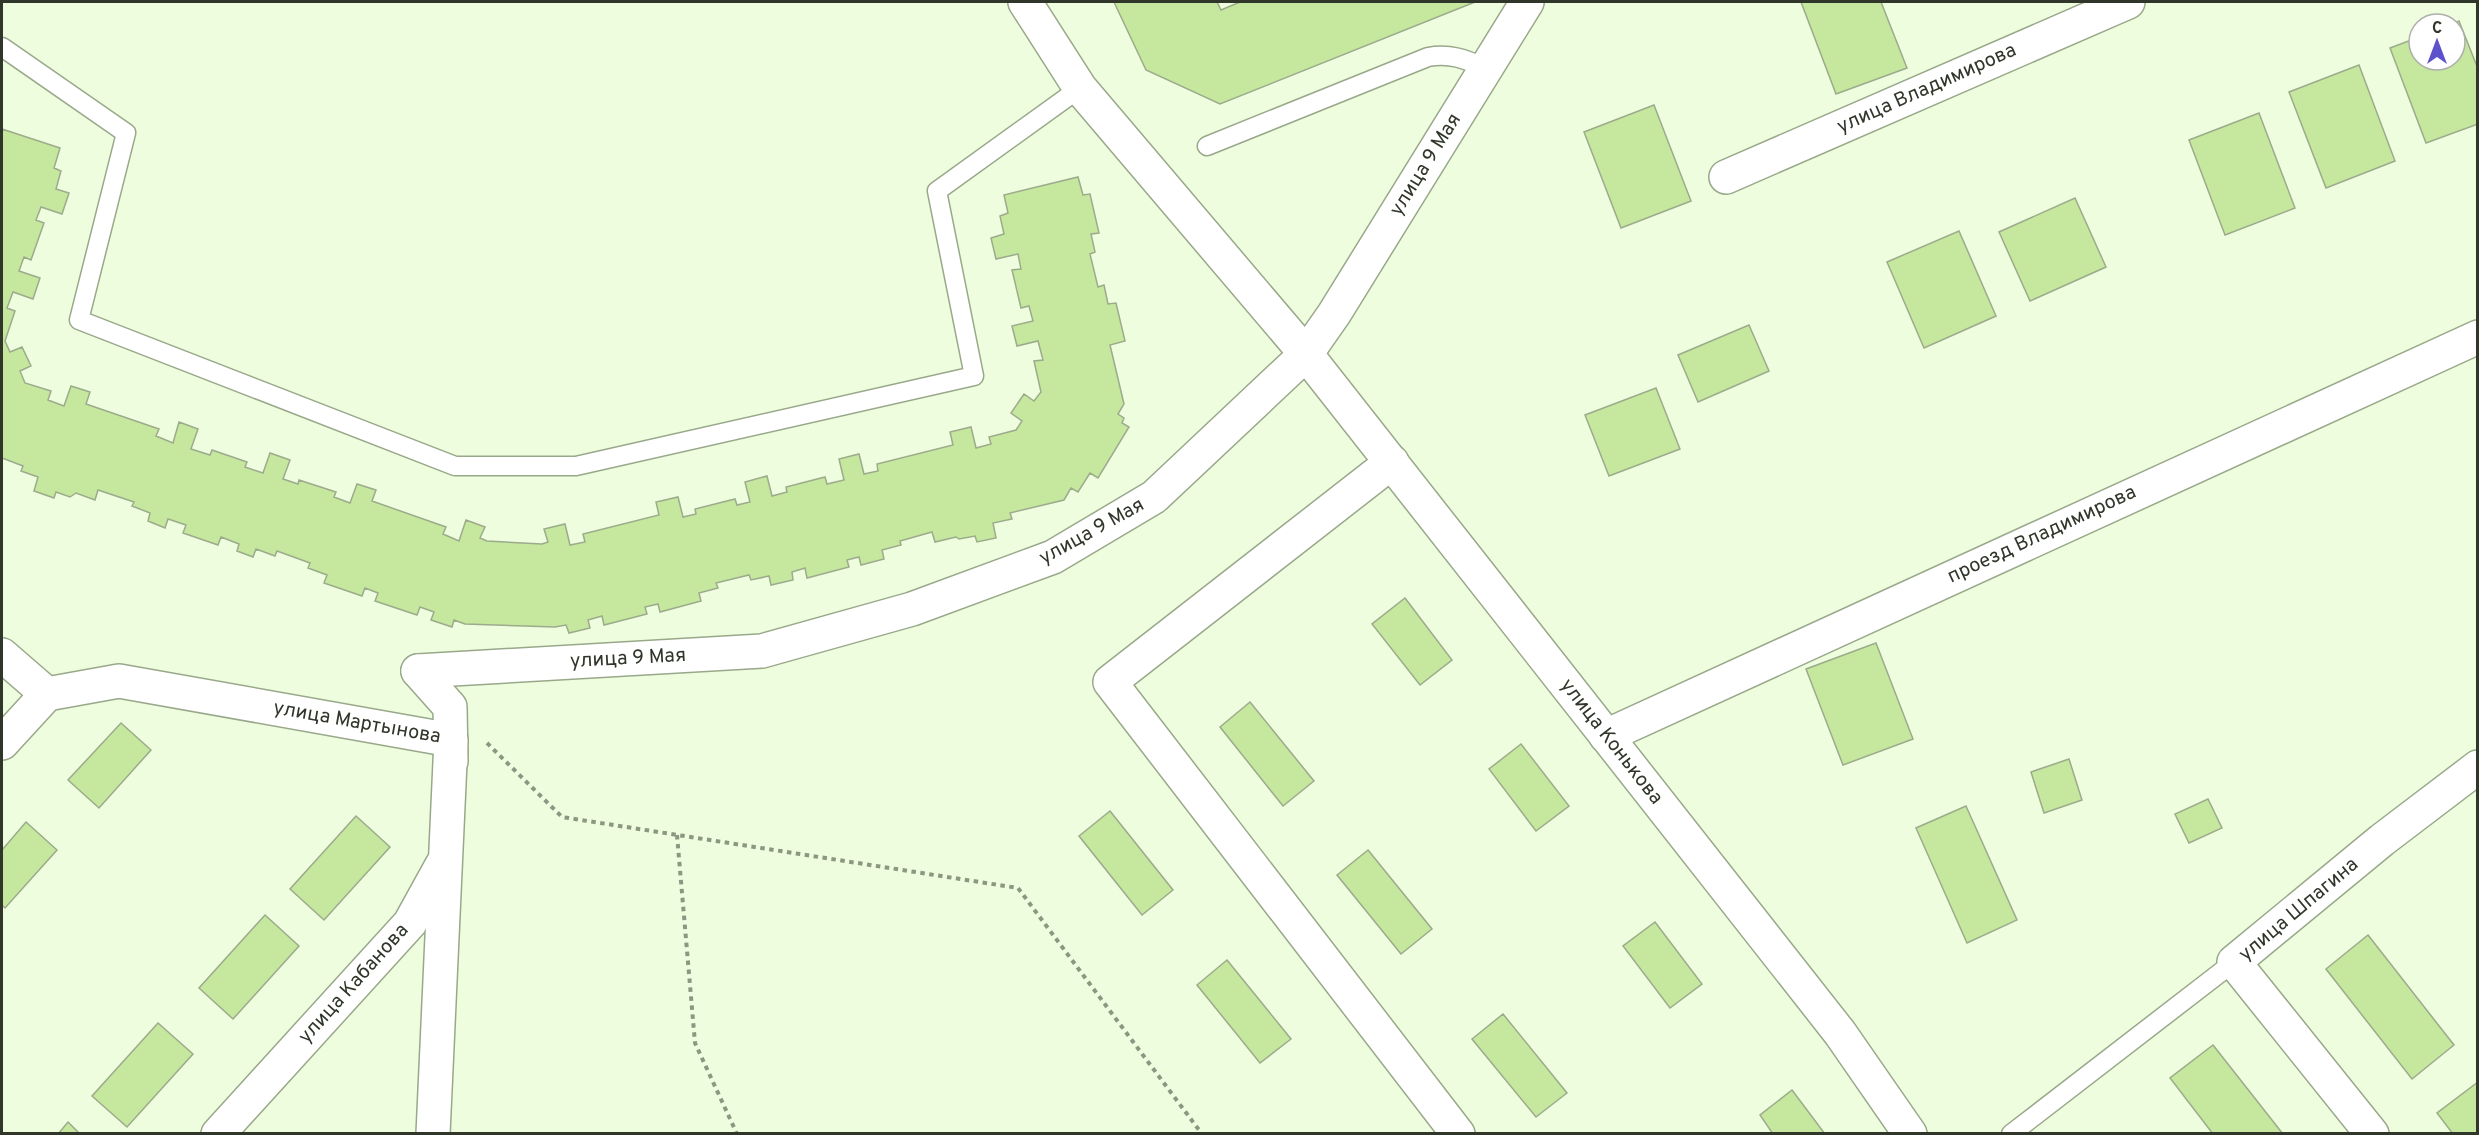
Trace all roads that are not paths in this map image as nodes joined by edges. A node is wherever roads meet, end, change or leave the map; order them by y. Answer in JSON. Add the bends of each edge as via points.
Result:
{"nodes":[{"id":1,"x":1025,"y":2,"type":"edge"},
{"id":2,"x":1527,"y":2,"type":"edge"},
{"id":3,"x":2128,"y":2,"type":"edge"},
{"id":4,"x":2,"y":47,"type":"edge"},
{"id":5,"x":1486,"y":68,"type":"junction"},
{"id":6,"x":1080,"y":88,"type":"junction"},
{"id":7,"x":1207,"y":146,"type":"dead end"},
{"id":8,"x":1726,"y":177,"type":"dead end"},
{"id":9,"x":2478,"y":337,"type":"edge"},
{"id":10,"x":1306,"y":354,"type":"junction"},
{"id":11,"x":1392,"y":462,"type":"junction"},
{"id":12,"x":2,"y":655,"type":"edge"},
{"id":13,"x":47,"y":694,"type":"junction"},
{"id":14,"x":450,"y":706,"type":"joint"},
{"id":15,"x":1606,"y":736,"type":"junction"},
{"id":16,"x":451,"y":740,"type":"junction"},
{"id":17,"x":2,"y":743,"type":"edge"},
{"id":18,"x":2478,"y":767,"type":"edge"},
{"id":19,"x":445,"y":859,"type":"junction"},
{"id":20,"x":2234,"y":962,"type":"junction"},
{"id":21,"x":218,"y":1134,"type":"edge"},
{"id":22,"x":433,"y":1134,"type":"edge"},
{"id":23,"x":1458,"y":1134,"type":"edge"},
{"id":24,"x":1910,"y":1134,"type":"edge"},
{"id":25,"x":2011,"y":1134,"type":"edge"},
{"id":26,"x":2372,"y":1134,"type":"edge"}],
"edges":[{"from":1,"to":6,"type":"street","name":"улица Конькова"},
{"from":2,"to":5,"type":"street","name":"улица 9 Мая"},
{"from":3,"to":8,"type":"street","name":"улица Владимирова"},
{"from":4,"to":6,"type":"lane","via":[[126,133],[79,320],[455,466],[576,466],[974,376],[937,191]]},
{"from":5,"to":7,"type":"lane","via":[[1444,54],[1428,57]]},
{"from":5,"to":10,"type":"street","name":"улица 9 Мая"},
{"from":6,"to":10,"type":"street","name":"улица Конькова"},
{"from":9,"to":15,"type":"street","name":"проезд Владимирова"},
{"from":10,"to":11,"type":"street","name":"улица Конькова"},
{"from":10,"to":14,"type":"street","name":"улица 9 Мая","via":[[1154,497],[1053,557],[912,609],[762,651],[418,671]]},
{"from":11,"to":15,"type":"street","name":"улица Конькова"},
{"from":11,"to":23,"type":"street","via":[[1110,682]]},
{"from":12,"to":13,"type":"street"},
{"from":13,"to":16,"type":"street","name":"улица Мартынова","via":[[119,681]]},
{"from":13,"to":17,"type":"street"},
{"from":14,"to":16,"type":"street","name":"улица Кабанова"},
{"from":15,"to":24,"type":"street","name":"улица Конькова","via":[[1840,1033]]},
{"from":16,"to":19,"type":"street","name":"улица Кабанова","via":[[449,852]]},
{"from":18,"to":20,"type":"street","name":"улица Шпагина"},
{"from":19,"to":21,"type":"street","name":"улица Кабанова","via":[[410,923]]},
{"from":19,"to":22,"type":"street"},
{"from":20,"to":25,"type":"lane"},
{"from":20,"to":26,"type":"street","name":"улица Шпагина"}]}
